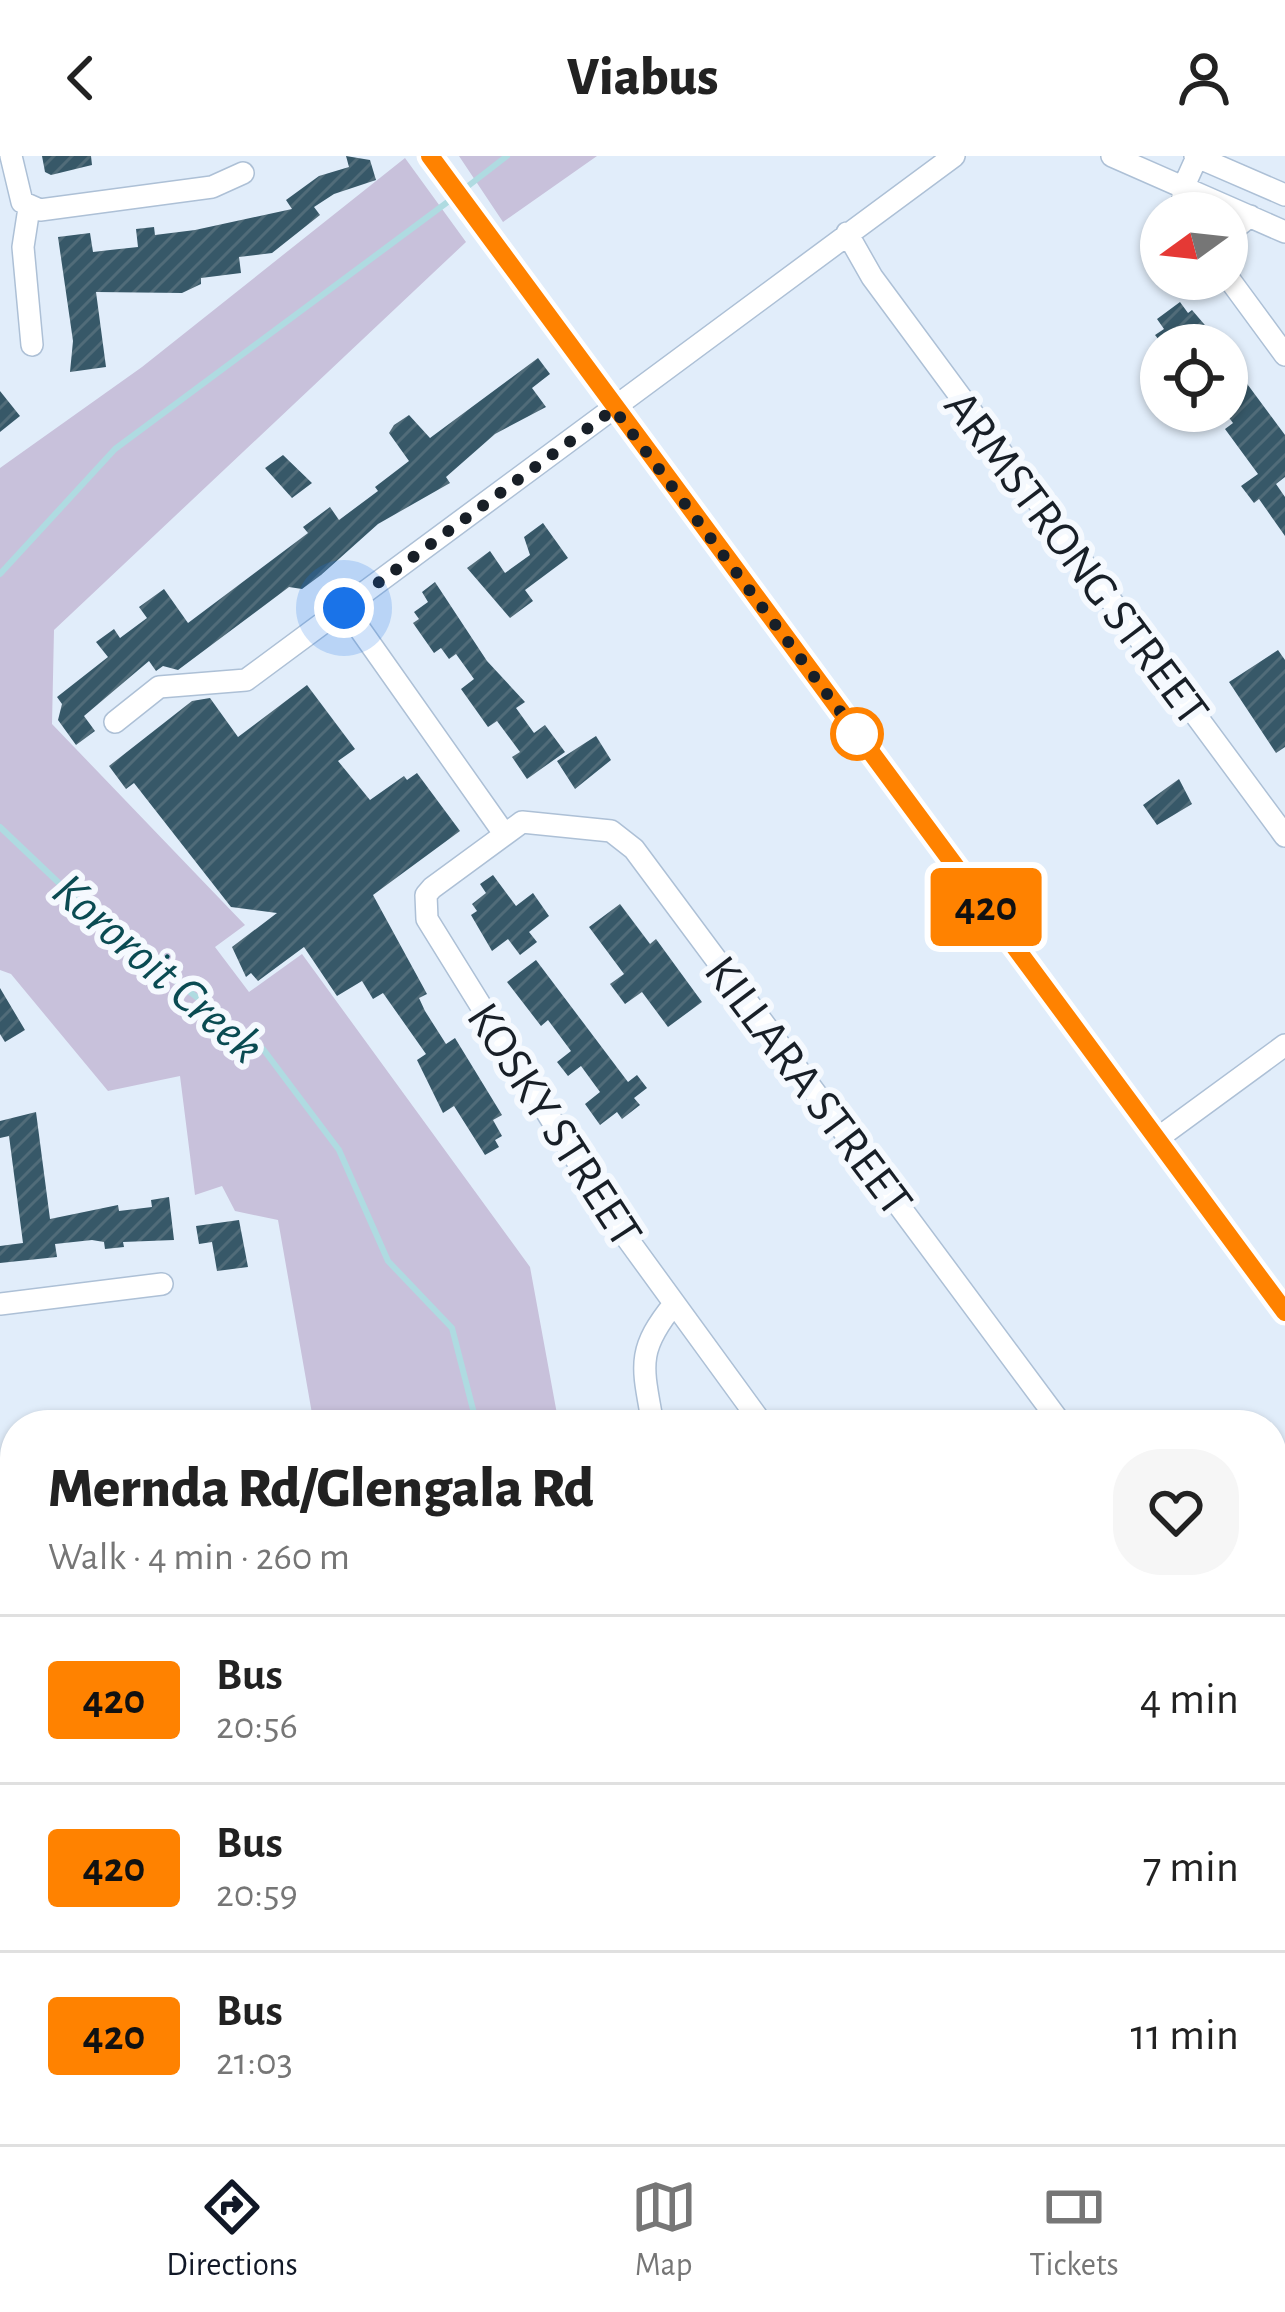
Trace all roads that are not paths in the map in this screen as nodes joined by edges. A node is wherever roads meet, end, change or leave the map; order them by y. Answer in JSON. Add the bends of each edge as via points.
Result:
{"nodes":[{"id":1,"x":11,"y":156,"type":"edge"},
{"id":2,"x":430,"y":156,"type":"edge"},
{"id":3,"x":954,"y":156,"type":"edge"},
{"id":4,"x":1112,"y":156,"type":"edge"},
{"id":5,"x":1196,"y":156,"type":"edge"},
{"id":6,"x":243,"y":172,"type":"dead end"},
{"id":7,"x":1183,"y":188,"type":"junction"},
{"id":8,"x":1183,"y":192,"type":"edge"},
{"id":9,"x":1285,"y":195,"type":"edge"},
{"id":10,"x":29,"y":208,"type":"junction"},
{"id":11,"x":1250,"y":216,"type":"joint"},
{"id":12,"x":1285,"y":232,"type":"edge"},
{"id":13,"x":842,"y":238,"type":"junction"},
{"id":14,"x":1245,"y":300,"type":"edge"},
{"id":15,"x":32,"y":345,"type":"dead end"},
{"id":16,"x":1285,"y":355,"type":"edge"},
{"id":17,"x":614,"y":409,"type":"junction"},
{"id":18,"x":344,"y":608,"type":"junction"},
{"id":19,"x":115,"y":722,"type":"dead end"},
{"id":20,"x":507,"y":828,"type":"junction"},
{"id":21,"x":1285,"y":836,"type":"edge"},
{"id":22,"x":1285,"y":1045,"type":"edge"},
{"id":23,"x":1158,"y":1138,"type":"junction"},
{"id":24,"x":163,"y":1284,"type":"dead end"},
{"id":25,"x":0,"y":1304,"type":"edge"},
{"id":26,"x":680,"y":1311,"type":"junction"},
{"id":27,"x":1285,"y":1312,"type":"edge"},
{"id":28,"x":651,"y":1410,"type":"edge"},
{"id":29,"x":752,"y":1410,"type":"edge"},
{"id":30,"x":1051,"y":1410,"type":"edge"}],
"edges":[{"from":1,"to":10,"type":"street"},
{"from":2,"to":17,"type":"street"},
{"from":3,"to":13,"type":"street"},
{"from":4,"to":7,"type":"street"},
{"from":5,"to":7,"type":"street"},
{"from":5,"to":9,"type":"street"},
{"from":6,"to":10,"type":"street","via":[[212,187]]},
{"from":7,"to":8,"type":"street"},
{"from":7,"to":11,"type":"street"},
{"from":10,"to":15,"type":"street","via":[[23,247]]},
{"from":11,"to":12,"type":"street"},
{"from":13,"to":17,"type":"street"},
{"from":13,"to":21,"type":"street","name":"ARMSTRONG STREET"},
{"from":14,"to":16,"type":"street"},
{"from":17,"to":18,"type":"street"},
{"from":17,"to":23,"type":"street"},
{"from":18,"to":19,"type":"street","via":[[246,680],[158,687]]},
{"from":18,"to":20,"type":"street"},
{"from":20,"to":26,"type":"street","name":"KOSKY STREET","via":[[432,888],[427,919],[540,1106]]},
{"from":20,"to":30,"type":"street","name":"KILLARA STREET","via":[[535,822],[610,831],[634,849]]},
{"from":22,"to":23,"type":"street"},
{"from":23,"to":27,"type":"street"},
{"from":24,"to":25,"type":"street"},
{"from":26,"to":28,"type":"street","via":[[645,1346]]},
{"from":26,"to":29,"type":"street","name":"KOSKY STREET"}]}
